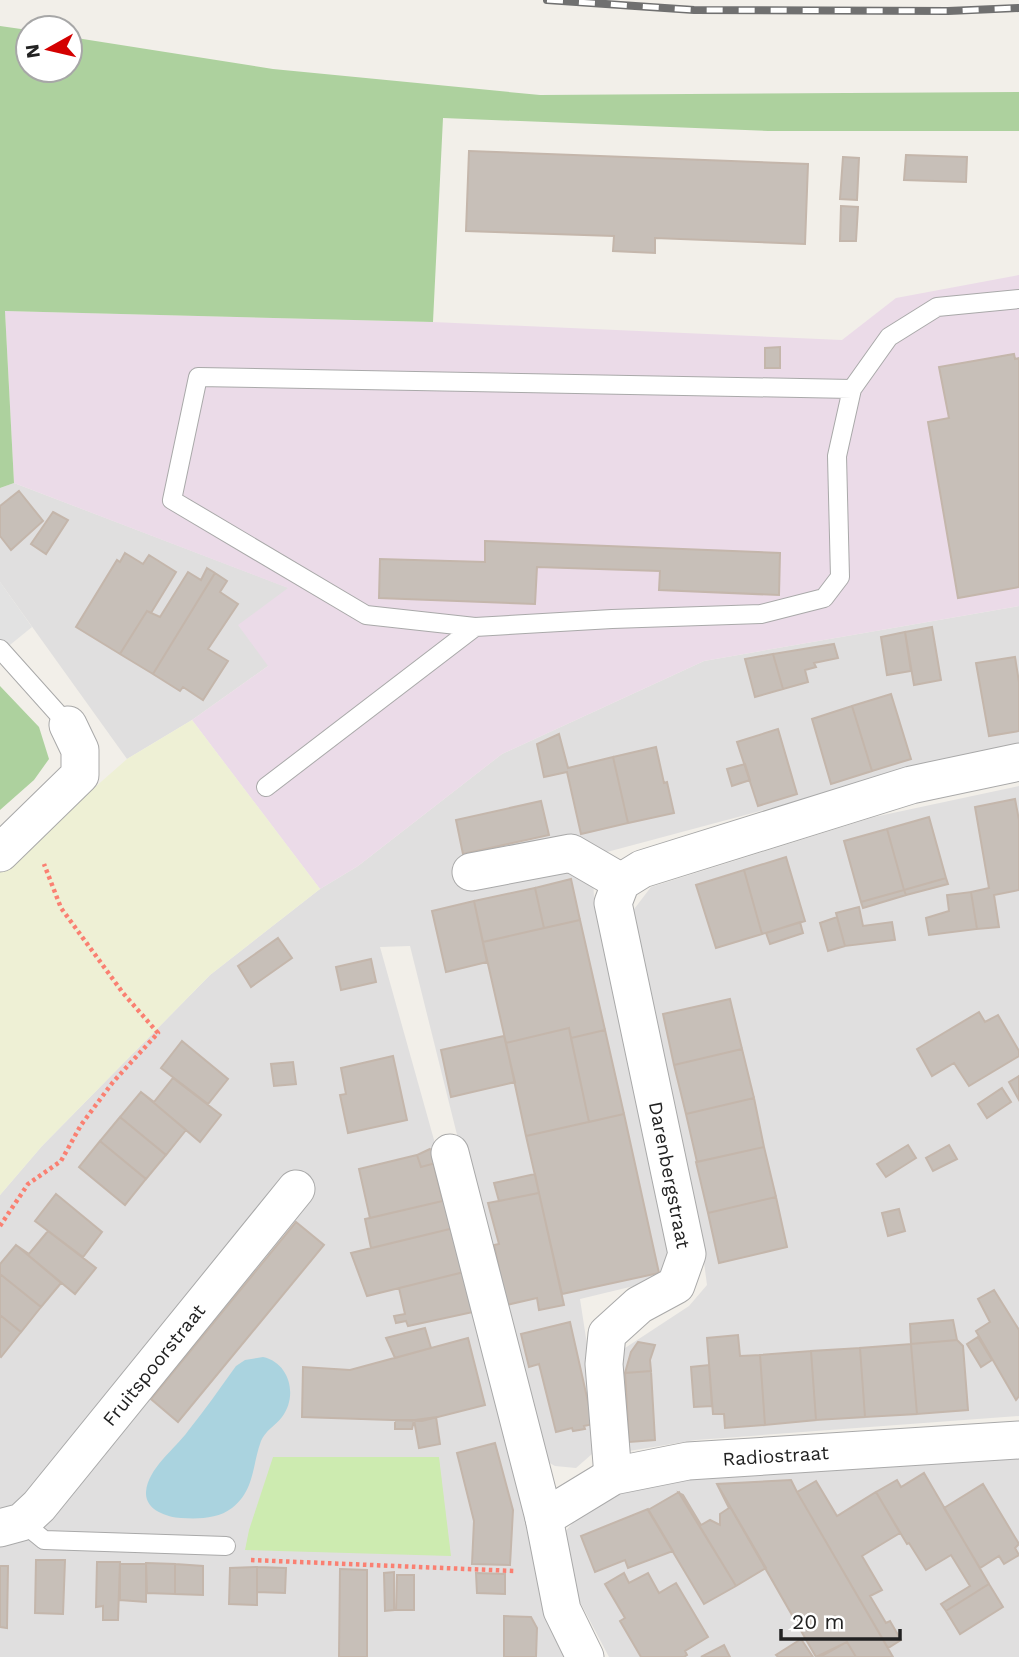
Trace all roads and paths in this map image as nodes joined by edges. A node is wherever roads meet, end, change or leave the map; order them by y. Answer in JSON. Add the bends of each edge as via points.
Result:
{"nodes":[{"id":1,"x":1019,"y":299,"type":"edge"},
{"id":2,"x":852,"y":389,"type":"junction"},
{"id":3,"x":475,"y":627,"type":"junction"},
{"id":4,"x":0,"y":649,"type":"edge"},
{"id":5,"x":68,"y":725,"type":"joint"},
{"id":6,"x":1019,"y":762,"type":"edge"},
{"id":7,"x":266,"y":787,"type":"dead end"},
{"id":8,"x":29,"y":827,"type":"junction"},
{"id":9,"x":0,"y":853,"type":"edge"},
{"id":10,"x":471,"y":872,"type":"dead end"},
{"id":11,"x":621,"y":882,"type":"junction"},
{"id":12,"x":450,"y":1153,"type":"dead end"},
{"id":13,"x":296,"y":1189,"type":"dead end"},
{"id":14,"x":0,"y":1226,"type":"edge"},
{"id":15,"x":1019,"y":1440,"type":"edge"},
{"id":16,"x":613,"y":1476,"type":"junction"},
{"id":17,"x":544,"y":1518,"type":"junction"},
{"id":18,"x":11,"y":1525,"type":"edge"},
{"id":19,"x":226,"y":1546,"type":"joint"},
{"id":20,"x":552,"y":1567,"type":"junction"},
{"id":21,"x":585,"y":1657,"type":"edge"}],
"edges":[{"from":1,"to":2,"type":"lane","via":[[937,307],[889,337]]},
{"from":2,"to":3,"type":"lane","via":[[837,456],[840,577],[824,598],[761,614]]},
{"from":2,"to":3,"type":"lane","via":[[198,377],[172,500],[366,615]]},
{"from":3,"to":7,"type":"lane"},
{"from":4,"to":5,"type":"lane"},
{"from":5,"to":8,"type":"street","via":[[80,750],[80,775]]},
{"from":6,"to":11,"type":"street","via":[[911,785],[642,869]]},
{"from":8,"to":9,"type":"street"},
{"from":8,"to":14,"type":"path","via":[[61,908],[158,1033],[113,1082],[61,1161],[28,1184]]},
{"from":10,"to":11,"type":"street","via":[[571,853]]},
{"from":11,"to":16,"type":"street","name":"Darenbergstraat","via":[[613,903],[687,1254],[676,1285],[639,1305],[607,1334],[604,1364]]},
{"from":12,"to":17,"type":"street"},
{"from":13,"to":18,"type":"street","name":"Fruitspoorstraat","via":[[39,1506]]},
{"from":15,"to":16,"type":"street","name":"Radiostraat","via":[[688,1461]]},
{"from":16,"to":17,"type":"street","name":"Radiostraat"},
{"from":17,"to":20,"type":"street"},
{"from":18,"to":19,"type":"lane","via":[[44,1540]]},
{"from":19,"to":20,"type":"path","via":[[246,1559],[513,1571]]},
{"from":20,"to":21,"type":"street","via":[[562,1610]]}]}
